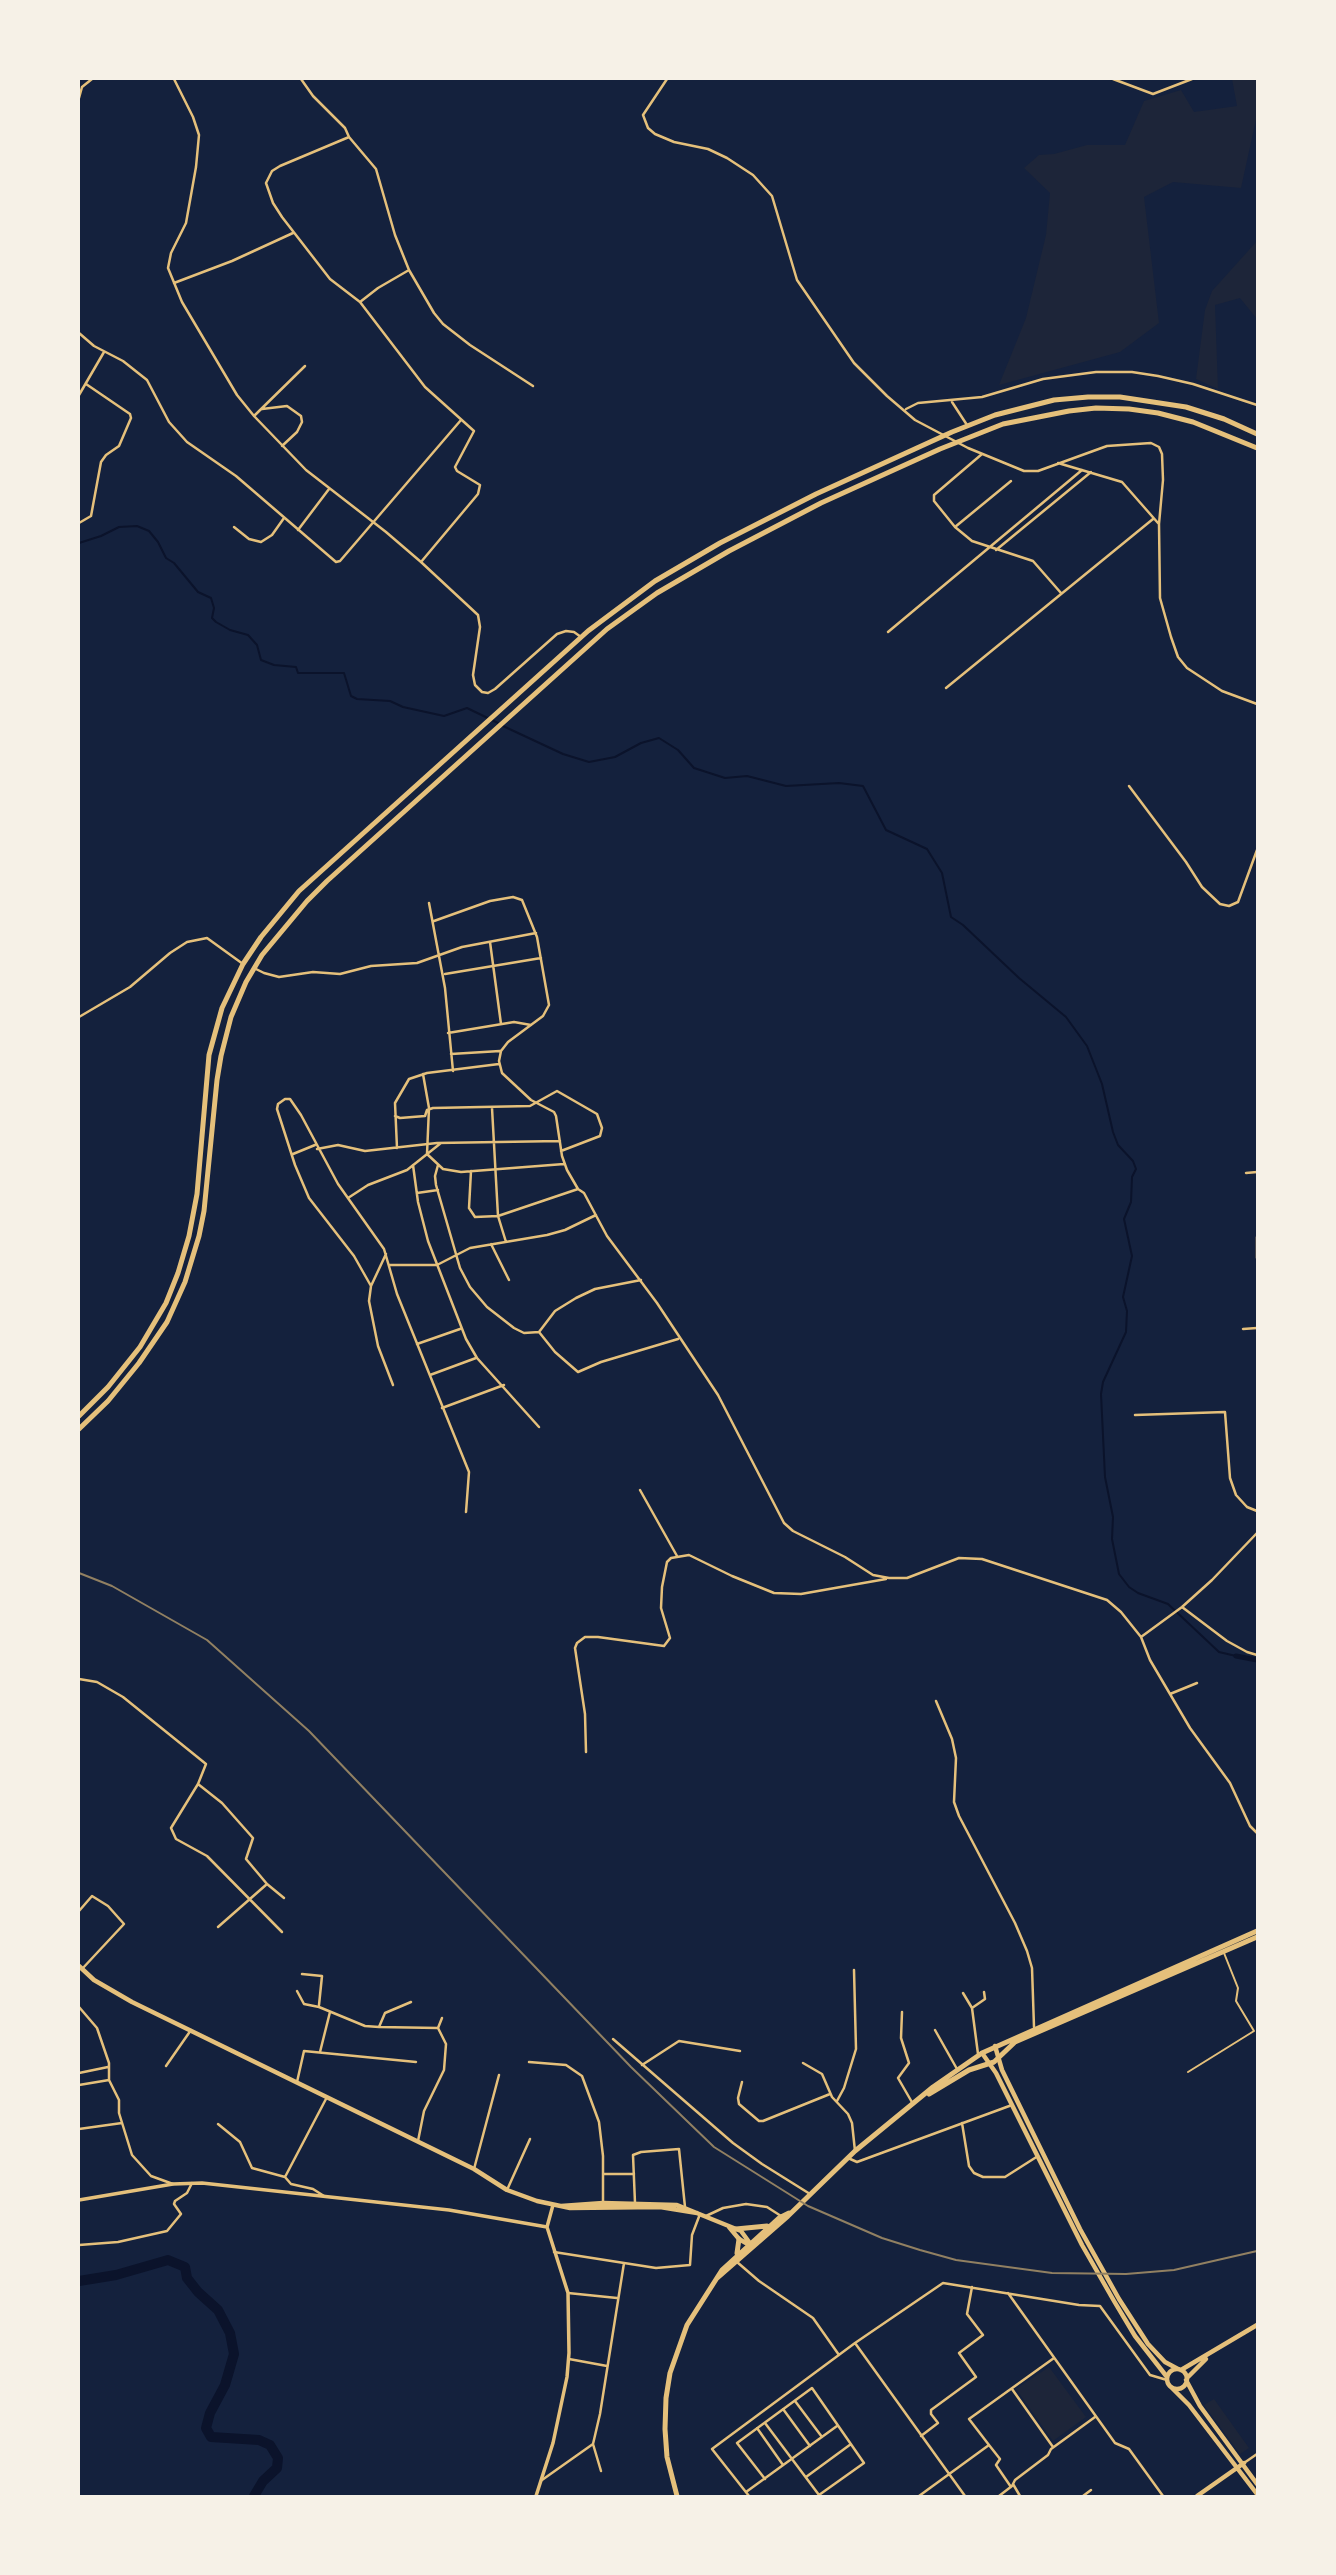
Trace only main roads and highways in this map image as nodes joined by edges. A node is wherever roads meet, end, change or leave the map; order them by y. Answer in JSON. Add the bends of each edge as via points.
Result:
{"nodes":[{"id":1,"x":1257,"y":434,"type":"edge"},
{"id":2,"x":1257,"y":448,"type":"edge"},
{"id":3,"x":79,"y":1416,"type":"edge"},
{"id":4,"x":79,"y":1429,"type":"edge"},
{"id":5,"x":1257,"y":1931,"type":"edge"},
{"id":6,"x":1257,"y":1937,"type":"edge"},
{"id":7,"x":80,"y":1967,"type":"edge"},
{"id":8,"x":994,"y":2046,"type":"junction"},
{"id":9,"x":980,"y":2054,"type":"junction"},
{"id":10,"x":998,"y":2058,"type":"junction"},
{"id":11,"x":988,"y":2064,"type":"junction"},
{"id":12,"x":920,"y":2099,"type":"junction"},
{"id":13,"x":561,"y":2206,"type":"junction"},
{"id":14,"x":789,"y":2213,"type":"junction"},
{"id":15,"x":701,"y":2214,"type":"junction"},
{"id":16,"x":770,"y":2225,"type":"junction"},
{"id":17,"x":729,"y":2226,"type":"junction"},
{"id":18,"x":736,"y":2229,"type":"junction"},
{"id":19,"x":739,"y":2239,"type":"junction"},
{"id":20,"x":751,"y":2245,"type":"junction"},
{"id":21,"x":736,"y":2258,"type":"junction"},
{"id":22,"x":1116,"y":2300,"type":"junction"},
{"id":23,"x":1257,"y":2325,"type":"edge"},
{"id":24,"x":1212,"y":2353,"type":"junction"},
{"id":25,"x":1179,"y":2369,"type":"junction"},
{"id":26,"x":1186,"y":2379,"type":"junction"},
{"id":27,"x":1168,"y":2381,"type":"junction"},
{"id":28,"x":1244,"y":2463,"type":"junction"},
{"id":29,"x":1236,"y":2468,"type":"junction"},
{"id":30,"x":1257,"y":2484,"type":"edge"},
{"id":31,"x":1257,"y":2494,"type":"edge"},
{"id":32,"x":677,"y":2496,"type":"edge"},
{"id":33,"x":1197,"y":2496,"type":"edge"}],
"edges":[{"from":1,"to":3,"type":"main road","via":[[1224,419],[1149,399],[1054,400],[1005,412],[816,494],[720,543],[655,581],[582,637],[299,891],[243,964],[222,1008],[209,1055],[197,1194],[178,1273],[140,1347]]},
{"from":2,"to":4,"type":"main road","via":[[1158,413],[1096,408],[1003,424],[821,503],[754,538],[657,593],[590,644],[327,881],[254,968],[231,1017],[221,1056],[204,1211],[185,1282],[167,1322],[139,1363]]},
{"from":5,"to":8,"type":"main road"},
{"from":6,"to":10,"type":"main road","via":[[1037,2032],[1011,2045]]},
{"from":7,"to":13,"type":"main road","via":[[132,2002],[474,2169],[507,2190]]},
{"from":8,"to":9,"type":"main road"},
{"from":8,"to":10,"type":"main road"},
{"from":9,"to":11,"type":"main road"},
{"from":9,"to":12,"type":"main road"},
{"from":10,"to":11,"type":"main road"},
{"from":10,"to":22,"type":"main road"},
{"from":11,"to":12,"type":"main road"},
{"from":11,"to":22,"type":"main road","via":[[1082,2245]]},
{"from":12,"to":14,"type":"main road","via":[[848,2157]]},
{"from":13,"to":15,"type":"main road","via":[[660,2207]]},
{"from":13,"to":15,"type":"main road","via":[[669,2204]]},
{"from":14,"to":16,"type":"main road"},
{"from":14,"to":20,"type":"main road"},
{"from":15,"to":17,"type":"main road"},
{"from":16,"to":18,"type":"main road"},
{"from":16,"to":20,"type":"main road"},
{"from":17,"to":18,"type":"main road"},
{"from":17,"to":19,"type":"main road"},
{"from":18,"to":20,"type":"main road"},
{"from":19,"to":20,"type":"main road"},
{"from":19,"to":21,"type":"main road"},
{"from":20,"to":21,"type":"main road"},
{"from":21,"to":32,"type":"main road","via":[[716,2278],[689,2320],[670,2373],[665,2429]]},
{"from":22,"to":25,"type":"main road","via":[[1148,2344]]},
{"from":22,"to":27,"type":"main road"},
{"from":23,"to":24,"type":"main road"},
{"from":24,"to":25,"type":"main road"},
{"from":24,"to":26,"type":"main road"},
{"from":25,"to":26,"type":"main road"},
{"from":25,"to":27,"type":"main road","via":[[1171,2371]]},
{"from":26,"to":27,"type":"main road","via":[[1180,2388]]},
{"from":26,"to":28,"type":"main road","via":[[1200,2406]]},
{"from":27,"to":29,"type":"main road"},
{"from":28,"to":29,"type":"main road"},
{"from":28,"to":30,"type":"main road"},
{"from":29,"to":31,"type":"main road"},
{"from":29,"to":33,"type":"main road"}]}
